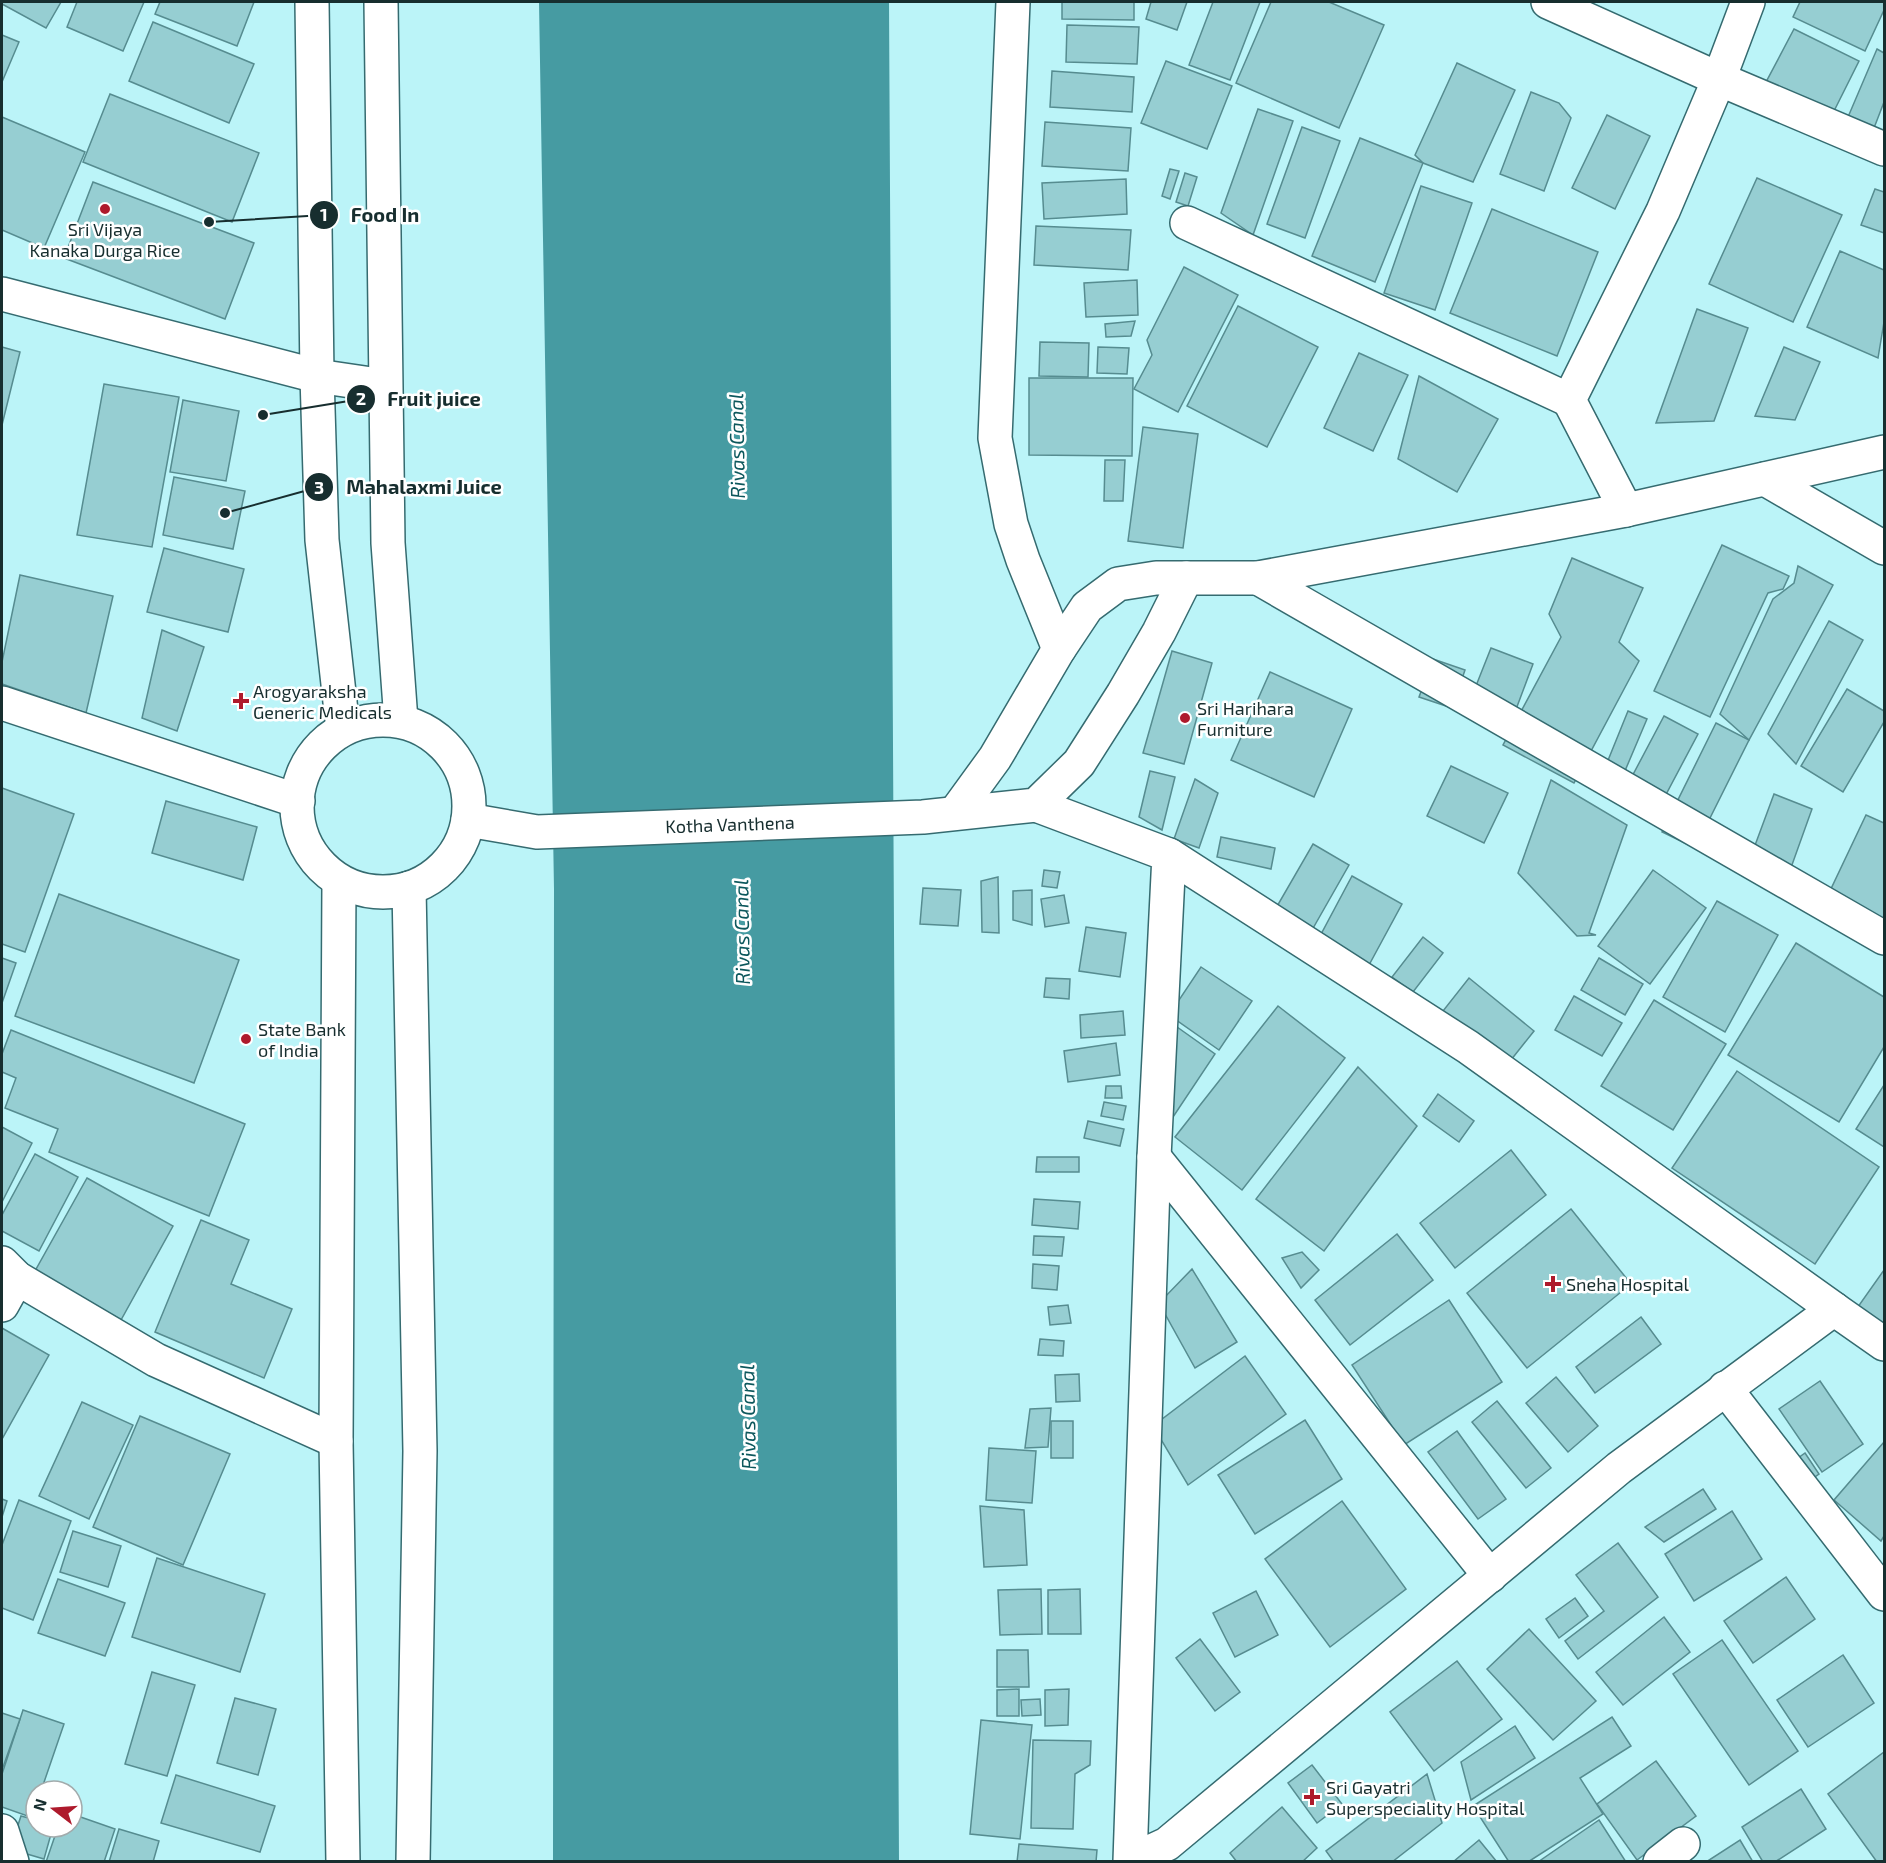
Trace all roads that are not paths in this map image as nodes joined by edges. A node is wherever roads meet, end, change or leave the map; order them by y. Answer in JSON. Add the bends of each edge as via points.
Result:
{"nodes":[{"id":1,"x":312,"y":2,"type":"edge"},
{"id":2,"x":381,"y":2,"type":"edge"},
{"id":3,"x":1012,"y":2,"type":"edge"},
{"id":4,"x":1548,"y":2,"type":"edge"},
{"id":5,"x":1748,"y":2,"type":"edge"},
{"id":6,"x":1719,"y":79,"type":"junction"},
{"id":7,"x":1884,"y":149,"type":"edge"},
{"id":8,"x":1186,"y":223,"type":"dead end"},
{"id":9,"x":2,"y":294,"type":"edge"},
{"id":10,"x":317,"y":376,"type":"junction"},
{"id":11,"x":385,"y":386,"type":"junction"},
{"id":12,"x":1569,"y":400,"type":"junction"},
{"id":13,"x":1884,"y":452,"type":"edge"},
{"id":14,"x":1765,"y":479,"type":"junction"},
{"id":15,"x":1626,"y":510,"type":"junction"},
{"id":16,"x":1884,"y":548,"type":"edge"},
{"id":17,"x":1186,"y":578,"type":"junction"},
{"id":18,"x":1258,"y":578,"type":"junction"},
{"id":19,"x":1059,"y":649,"type":"junction"},
{"id":20,"x":2,"y":703,"type":"edge"},
{"id":21,"x":400,"y":721,"type":"junction"},
{"id":22,"x":343,"y":729,"type":"junction"},
{"id":23,"x":298,"y":801,"type":"junction"},
{"id":24,"x":1035,"y":805,"type":"junction"},
{"id":25,"x":955,"y":813,"type":"junction"},
{"id":26,"x":468,"y":820,"type":"junction"},
{"id":27,"x":1169,"y":855,"type":"junction"},
{"id":28,"x":339,"y":881,"type":"junction"},
{"id":29,"x":410,"y":888,"type":"junction"},
{"id":30,"x":1884,"y":938,"type":"edge"},
{"id":31,"x":1154,"y":1157,"type":"junction"},
{"id":32,"x":7,"y":1282,"type":"edge"},
{"id":33,"x":1834,"y":1309,"type":"junction"},
{"id":34,"x":1884,"y":1344,"type":"edge"},
{"id":35,"x":1725,"y":1388,"type":"junction"},
{"id":36,"x":336,"y":1441,"type":"junction"},
{"id":37,"x":1490,"y":1576,"type":"junction"},
{"id":38,"x":1884,"y":1594,"type":"edge"},
{"id":39,"x":2,"y":1831,"type":"edge"},
{"id":40,"x":1179,"y":1853,"type":"edge"},
{"id":41,"x":1130,"y":1861,"type":"edge"},
{"id":42,"x":12,"y":1862,"type":"edge"},
{"id":43,"x":344,"y":1862,"type":"edge"},
{"id":44,"x":413,"y":1862,"type":"edge"}],
"edges":[{"from":1,"to":10,"type":"street"},
{"from":2,"to":11,"type":"street"},
{"from":3,"to":19,"type":"street","via":[[995,438],[1011,524]]},
{"from":4,"to":6,"type":"street"},
{"from":5,"to":6,"type":"street"},
{"from":6,"to":7,"type":"street"},
{"from":6,"to":12,"type":"street","via":[[1663,211]]},
{"from":8,"to":12,"type":"street"},
{"from":9,"to":10,"type":"street"},
{"from":10,"to":11,"type":"street"},
{"from":10,"to":22,"type":"street","via":[[322,540]]},
{"from":11,"to":21,"type":"street","via":[[388,543]]},
{"from":12,"to":15,"type":"street"},
{"from":13,"to":14,"type":"street"},
{"from":14,"to":15,"type":"street"},
{"from":14,"to":16,"type":"street"},
{"from":15,"to":18,"type":"street"},
{"from":17,"to":18,"type":"street"},
{"from":17,"to":19,"type":"street","via":[[1118,584],[1087,607]]},
{"from":17,"to":24,"type":"street","via":[[1159,632],[1079,763]]},
{"from":18,"to":30,"type":"street"},
{"from":19,"to":25,"type":"street","via":[[995,758]]},
{"from":20,"to":23,"type":"street"},
{"from":21,"to":22,"type":"street","via":[[381,719]]},
{"from":21,"to":26,"type":"street","via":[[425,730],[446,746],[461,768],[468,794]]},
{"from":22,"to":23,"type":"street","via":[[322,744],[307,766]]},
{"from":23,"to":28,"type":"street","via":[[297,817],[305,842],[319,864]]},
{"from":24,"to":25,"type":"street","name":"Kotha Vanthena"},
{"from":24,"to":27,"type":"street"},
{"from":25,"to":26,"type":"street","name":"Kotha Vanthena","via":[[537,832]]},
{"from":26,"to":29,"type":"street","via":[[461,843],[448,862],[430,878]]},
{"from":27,"to":31,"type":"street"},
{"from":27,"to":33,"type":"street","via":[[1468,1047]]},
{"from":28,"to":29,"type":"street","via":[[361,890],[385,893]]},
{"from":28,"to":36,"type":"street"},
{"from":29,"to":44,"type":"street","via":[[420,1451]]},
{"from":31,"to":37,"type":"street"},
{"from":31,"to":41,"type":"street"},
{"from":32,"to":36,"type":"street","via":[[156,1360]]},
{"from":33,"to":34,"type":"street"},
{"from":33,"to":35,"type":"street"},
{"from":35,"to":37,"type":"street","via":[[1619,1468]]},
{"from":35,"to":38,"type":"street"},
{"from":36,"to":43,"type":"street"},
{"from":37,"to":40,"type":"street"},
{"from":39,"to":42,"type":"street"},
{"from":40,"to":41,"type":"street"}]}
